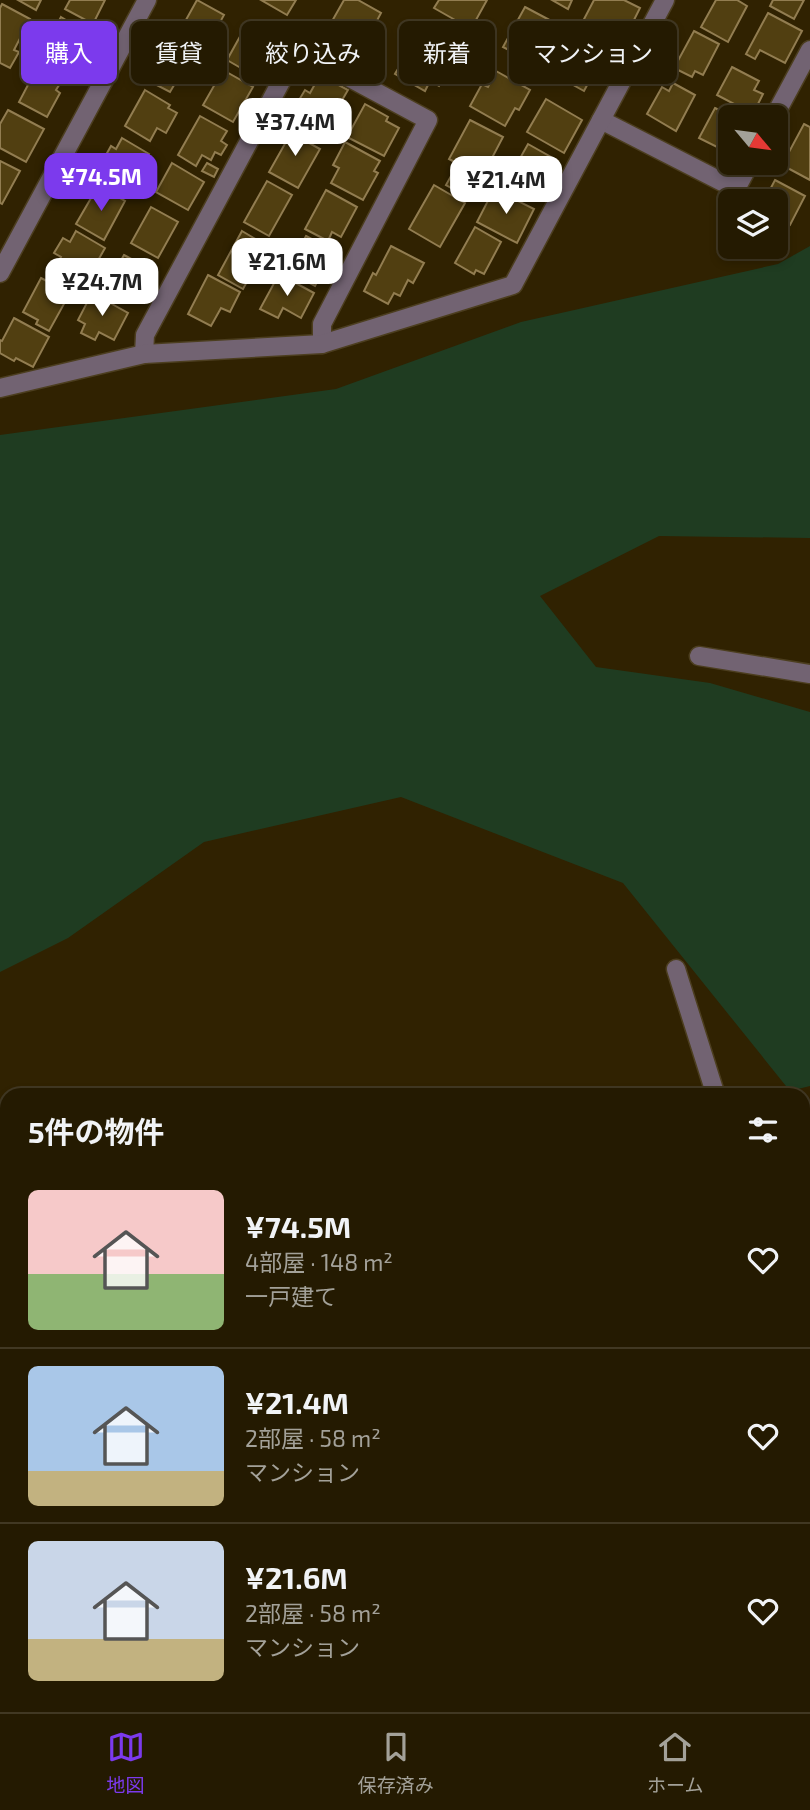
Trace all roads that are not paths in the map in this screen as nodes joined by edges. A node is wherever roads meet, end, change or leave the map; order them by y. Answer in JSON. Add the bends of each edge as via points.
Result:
{"nodes":[{"id":1,"x":147,"y":0,"type":"edge"},
{"id":2,"x":666,"y":0,"type":"edge"},
{"id":3,"x":810,"y":50,"type":"edge"},
{"id":4,"x":780,"y":105,"type":"edge"},
{"id":5,"x":601,"y":120,"type":"junction"},
{"id":6,"x":744,"y":175,"type":"edge"},
{"id":7,"x":0,"y":273,"type":"edge"},
{"id":8,"x":323,"y":344,"type":"junction"},
{"id":9,"x":144,"y":354,"type":"junction"},
{"id":10,"x":0,"y":388,"type":"edge"},
{"id":11,"x":699,"y":656,"type":"dead end"},
{"id":12,"x":810,"y":674,"type":"edge"},
{"id":13,"x":676,"y":969,"type":"dead end"},
{"id":14,"x":713,"y":1088,"type":"edge"}],
"edges":[{"from":1,"to":7,"type":"street"},
{"from":2,"to":5,"type":"street"},
{"from":3,"to":4,"type":"street"},
{"from":5,"to":6,"type":"street","via":[[736,189]]},
{"from":5,"to":8,"type":"street","via":[[513,285]]},
{"from":8,"to":9,"type":"street"},
{"from":8,"to":9,"type":"street","via":[[322,324],[428,120],[298,50],[145,335]]},
{"from":9,"to":10,"type":"street"},
{"from":11,"to":12,"type":"street"},
{"from":13,"to":14,"type":"street"}]}
